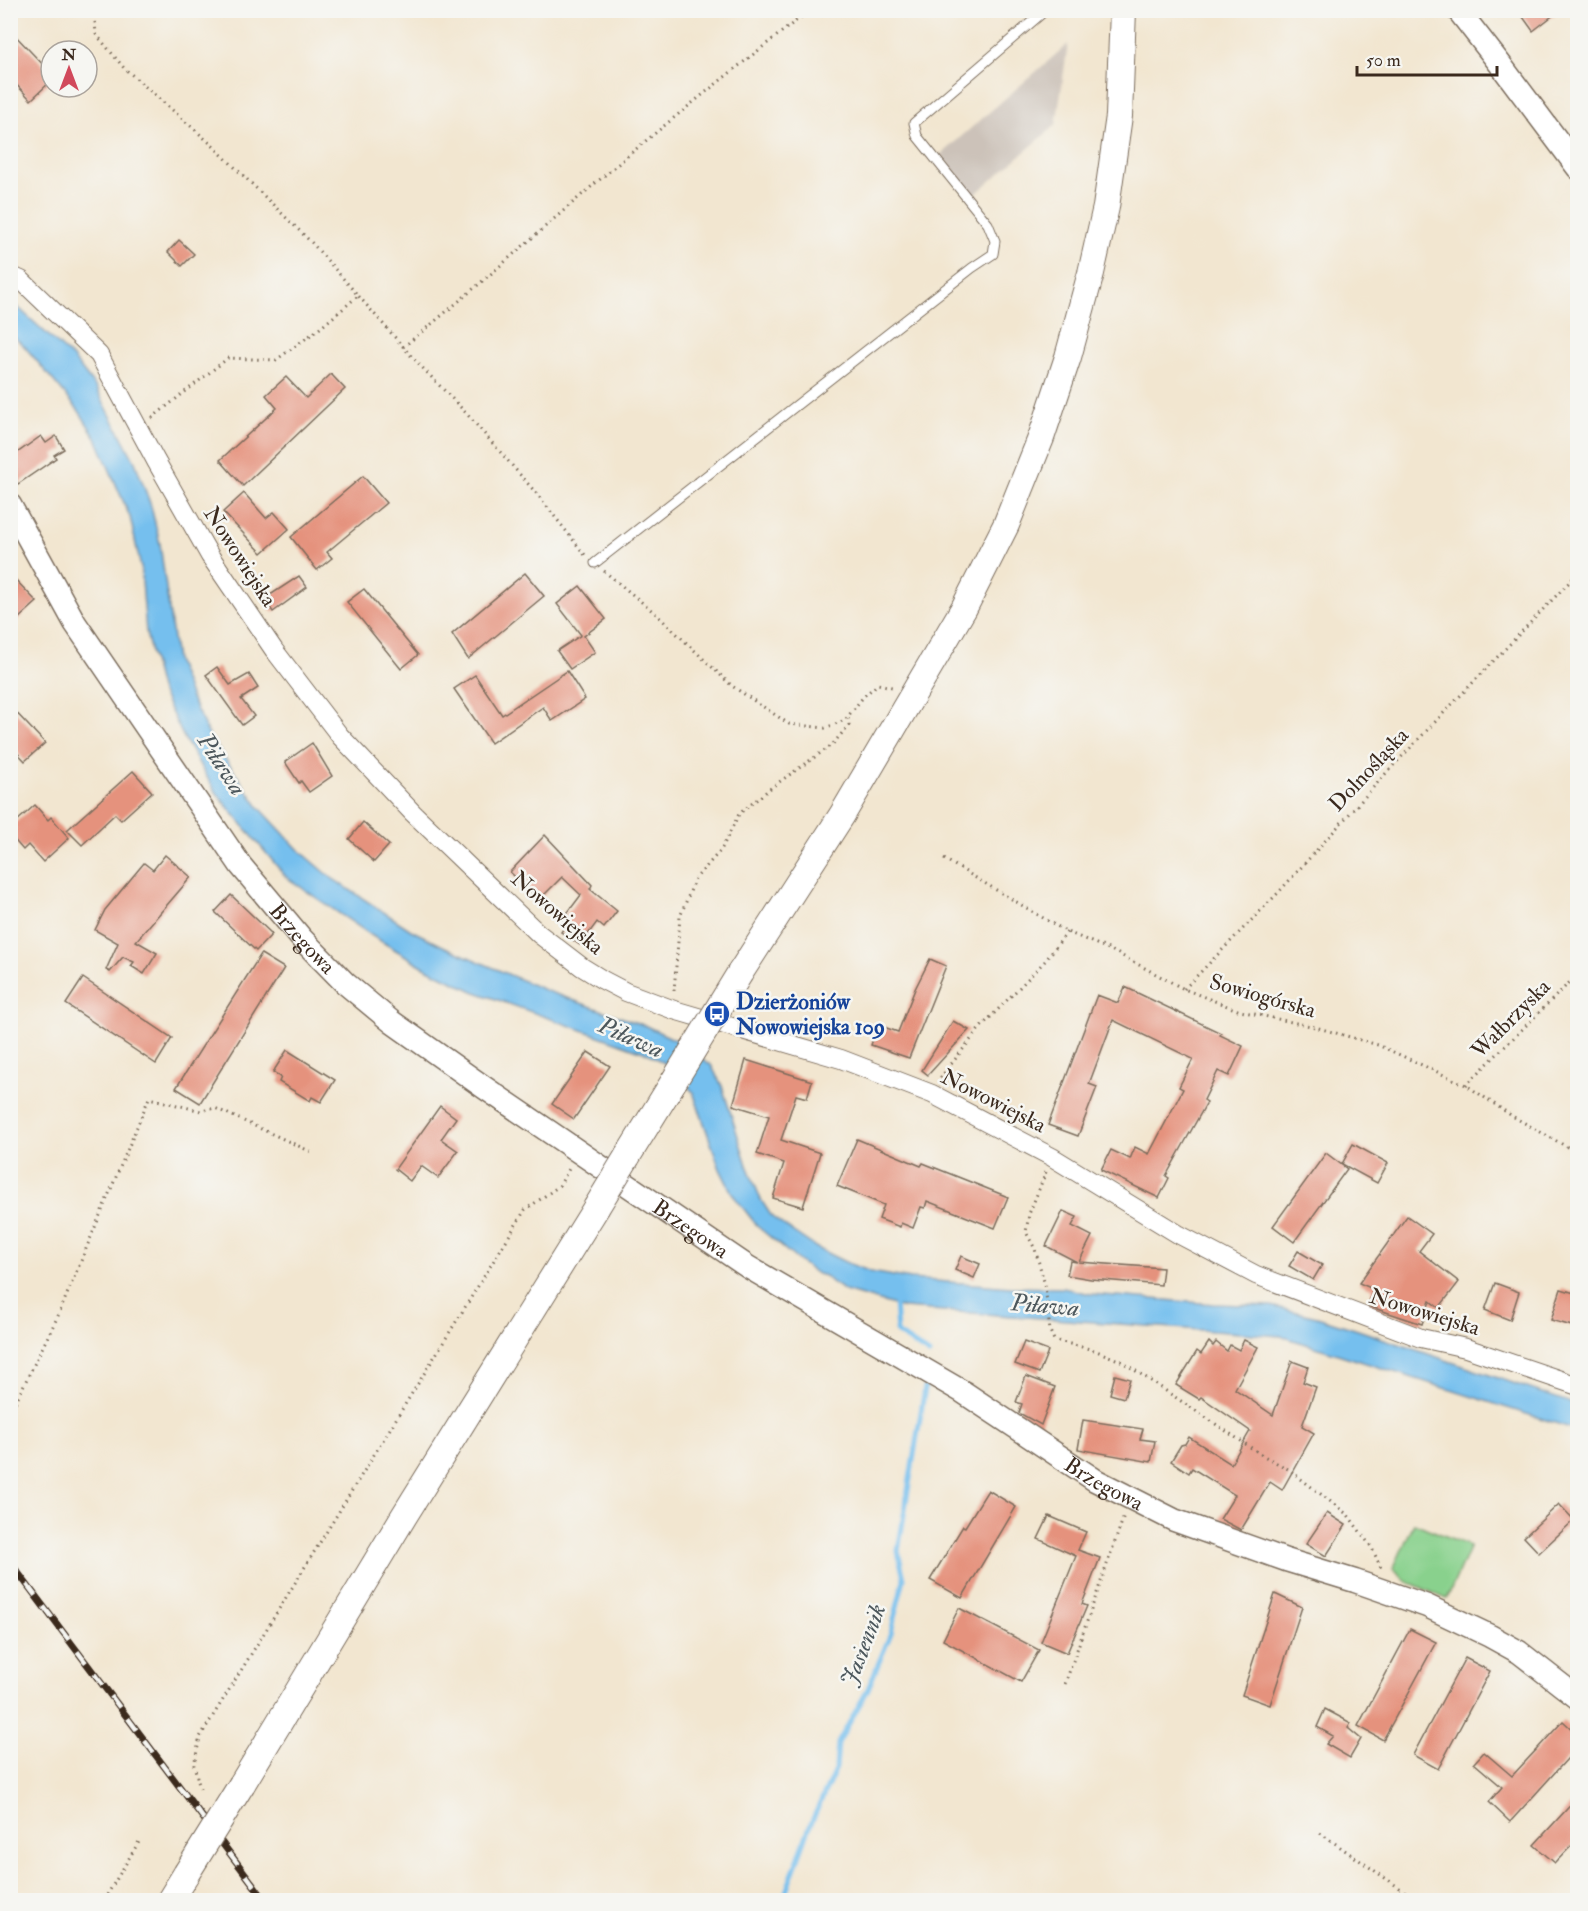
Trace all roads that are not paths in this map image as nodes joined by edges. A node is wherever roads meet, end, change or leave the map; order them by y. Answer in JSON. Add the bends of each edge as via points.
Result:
{"nodes":[{"id":1,"x":1458,"y":10,"type":"edge"},
{"id":2,"x":1041,"y":14,"type":"dead end"},
{"id":3,"x":1121,"y":15,"type":"edge"},
{"id":4,"x":1578,"y":168,"type":"edge"},
{"id":5,"x":10,"y":275,"type":"edge"},
{"id":6,"x":10,"y":505,"type":"edge"},
{"id":7,"x":595,"y":563,"type":"road end"},
{"id":8,"x":1578,"y":1386,"type":"edge"},
{"id":9,"x":1578,"y":1698,"type":"edge"},
{"id":10,"x":170,"y":1900,"type":"edge"}],
"edges":[{"from":1,"to":4,"type":"street"},
{"from":2,"to":7,"type":"lane","via":[[914,123],[917,136],[988,224],[995,241],[993,254]]},
{"from":3,"to":10,"type":"main road","bridge":true,"via":[[1119,116],[1106,207],[1068,357],[1006,525],[964,608],[842,815],[740,973]]},
{"from":5,"to":8,"type":"street","name":"Nowowiejska","via":[[21,280],[99,355],[216,565],[274,650],[360,760],[539,934],[603,980],[674,1010],[841,1059],[932,1094],[1052,1156],[1178,1234],[1256,1275],[1421,1338],[1466,1348]]},
{"from":6,"to":9,"type":"street","name":"Brzegowa","via":[[75,622],[241,866],[302,939],[345,983],[392,1022],[748,1267],[963,1392],[1095,1480],[1185,1524],[1427,1606],[1519,1652]]}]}
